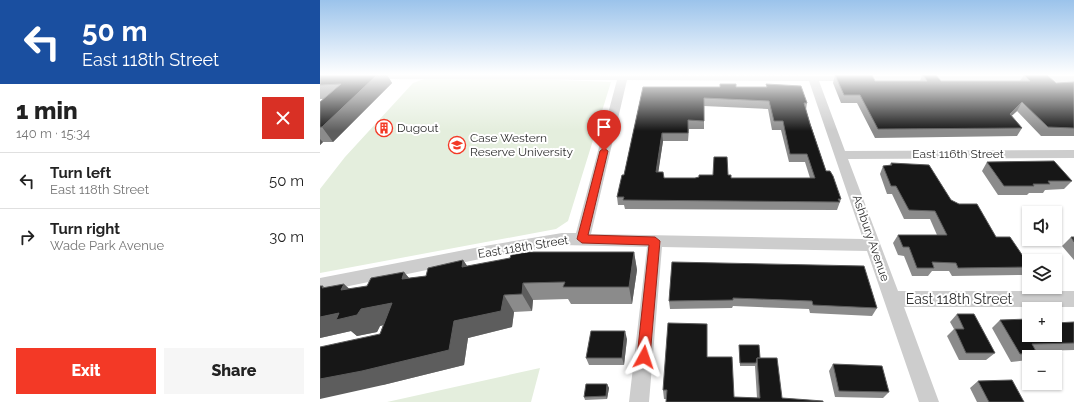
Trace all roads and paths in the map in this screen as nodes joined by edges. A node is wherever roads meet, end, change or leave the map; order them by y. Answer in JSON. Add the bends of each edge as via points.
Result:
{"nodes":[{"id":1,"x":619,"y":94,"type":"edge"},
{"id":2,"x":819,"y":94,"type":"edge"},
{"id":3,"x":1074,"y":154,"type":"edge"},
{"id":4,"x":842,"y":155,"type":"junction"},
{"id":5,"x":582,"y":239,"type":"junction"},
{"id":6,"x":655,"y":241,"type":"junction"},
{"id":7,"x":873,"y":245,"type":"junction"},
{"id":8,"x":320,"y":285,"type":"edge"},
{"id":9,"x":893,"y":299,"type":"junction"},
{"id":10,"x":1074,"y":299,"type":"edge"},
{"id":11,"x":640,"y":402,"type":"edge"},
{"id":12,"x":929,"y":402,"type":"edge"}],
"edges":[{"from":1,"to":5,"type":"street"},
{"from":2,"to":4,"type":"street","name":"Ashbury Avenue"},
{"from":3,"to":4,"type":"street","name":"East 116th Street"},
{"from":4,"to":7,"type":"street","name":"Ashbury Avenue"},
{"from":5,"to":6,"type":"street","name":"East 118th Street"},
{"from":5,"to":8,"type":"street","name":"East 118th Street","via":[[562,239],[485,252]]},
{"from":6,"to":7,"type":"street","name":"East 118th Street"},
{"from":6,"to":11,"type":"street"},
{"from":7,"to":9,"type":"street","name":"Ashbury Avenue"},
{"from":9,"to":10,"type":"street","name":"East 118th Street"},
{"from":9,"to":12,"type":"street","name":"Ashbury Avenue"}]}
